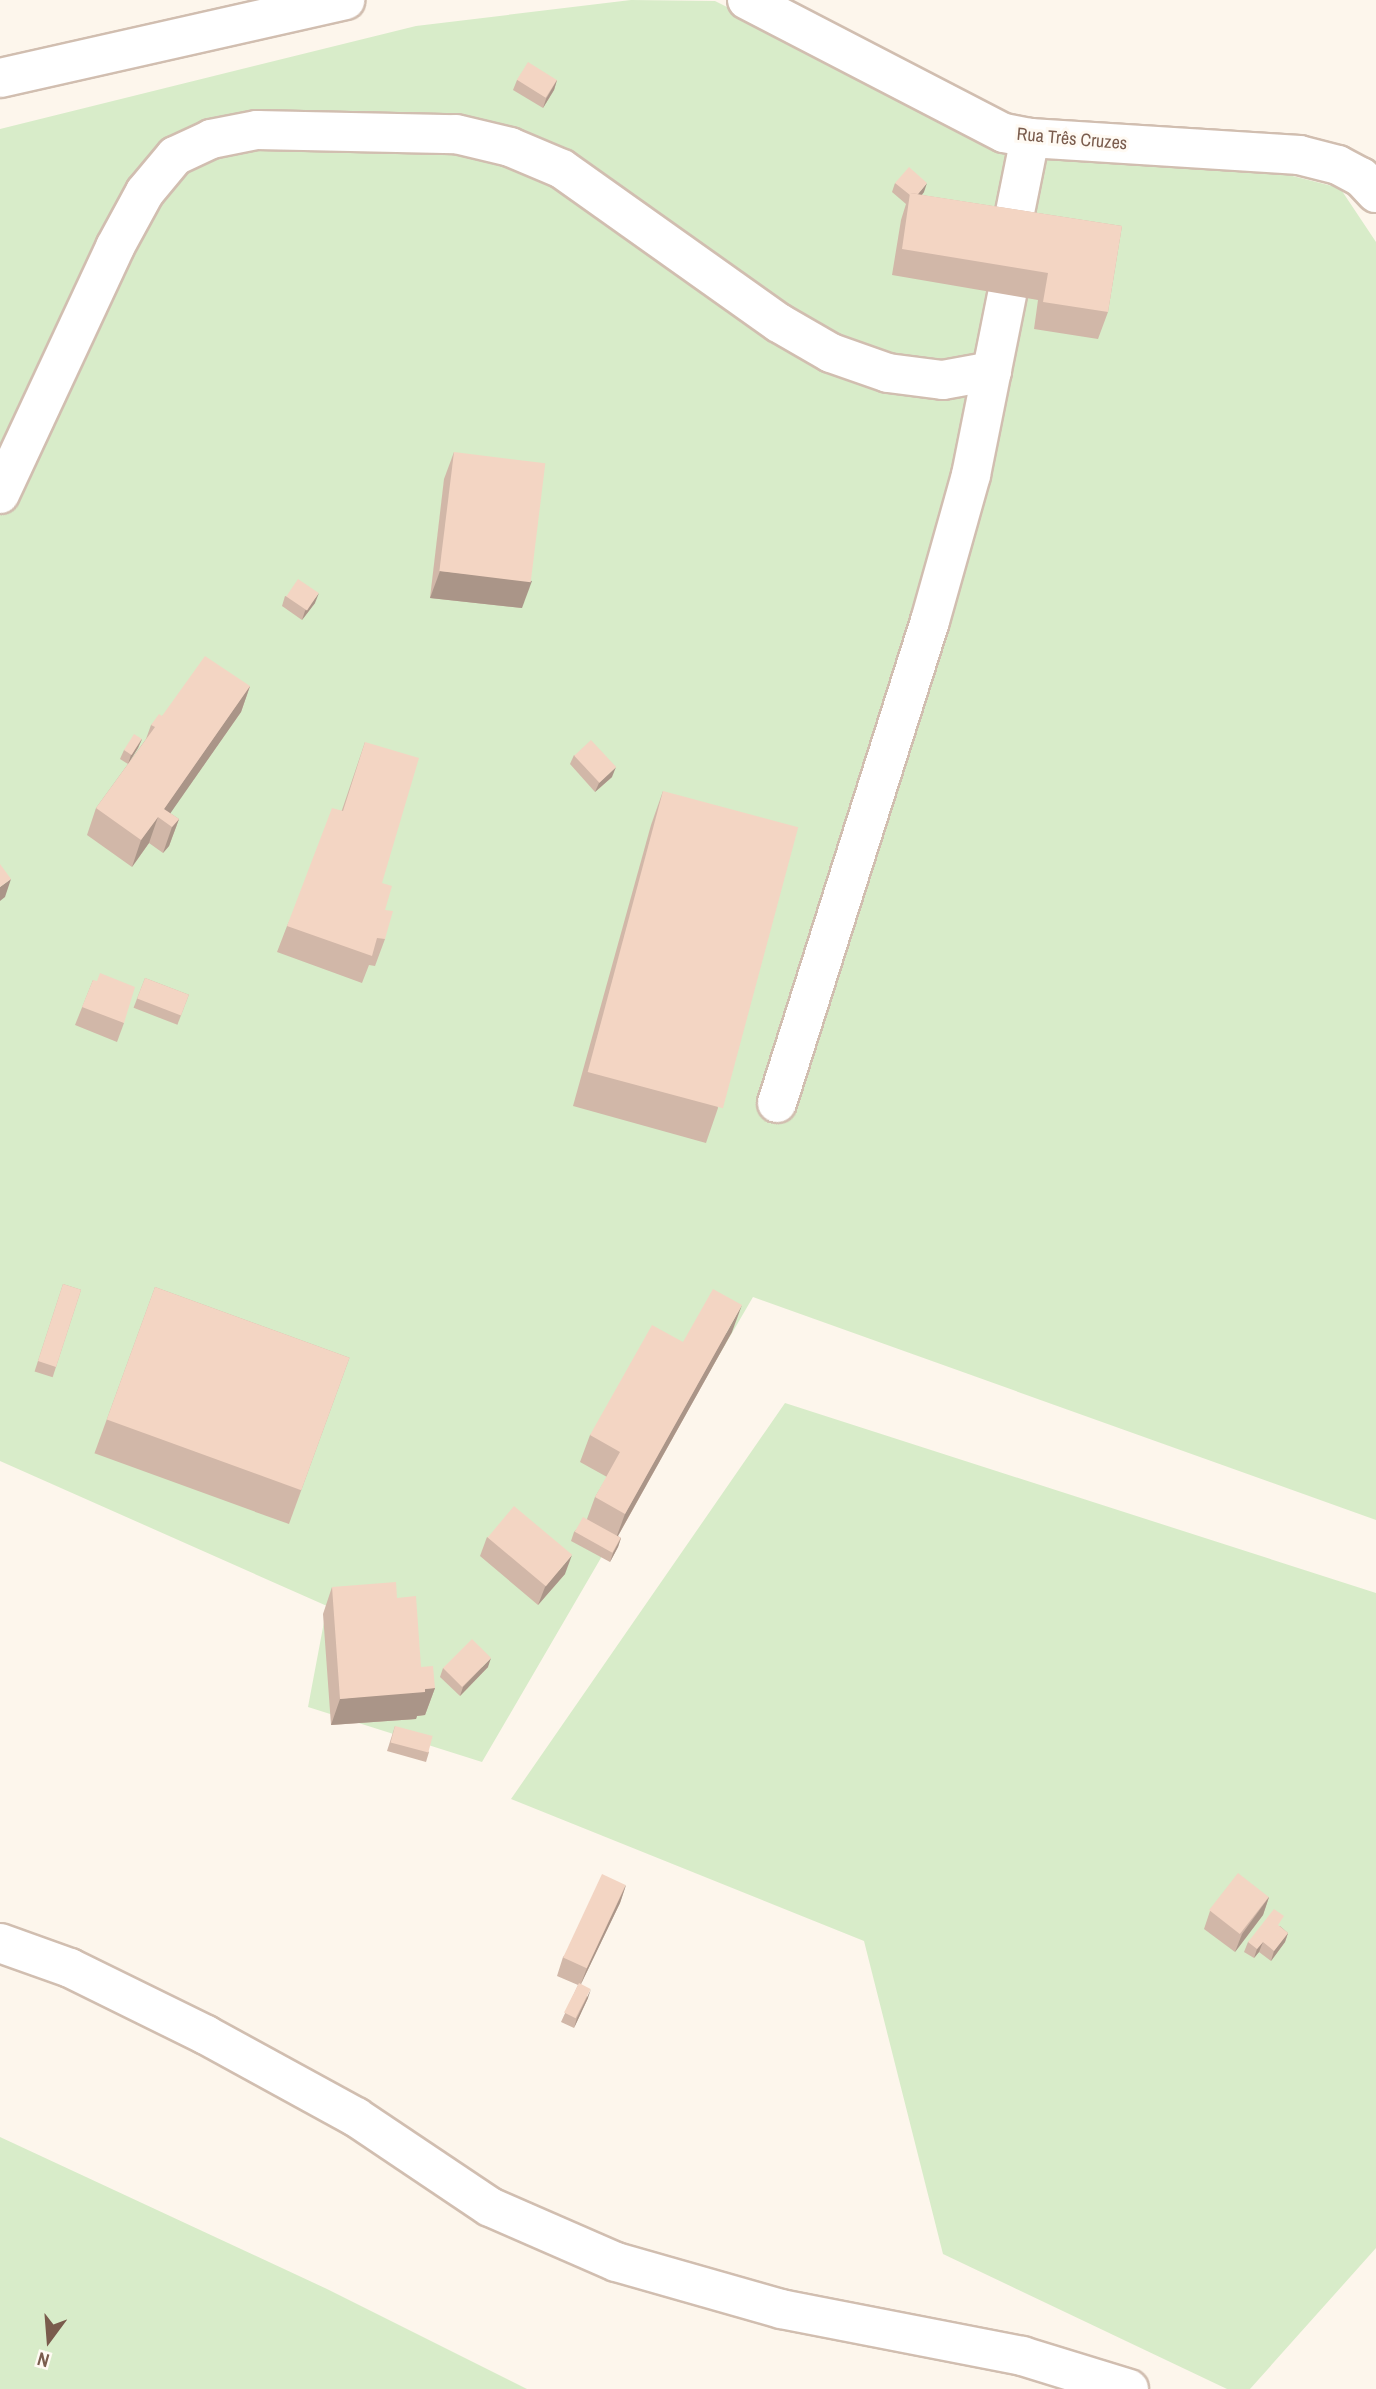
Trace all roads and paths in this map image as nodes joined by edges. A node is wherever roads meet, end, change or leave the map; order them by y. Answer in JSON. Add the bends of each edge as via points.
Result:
{"nodes":[{"id":1,"x":345,"y":0,"type":"edge"},
{"id":2,"x":747,"y":0,"type":"edge"},
{"id":3,"x":0,"y":78,"type":"edge"},
{"id":4,"x":1030,"y":138,"type":"junction"},
{"id":5,"x":1376,"y":193,"type":"edge"},
{"id":6,"x":1010,"y":237,"type":"edge"},
{"id":7,"x":1007,"y":295,"type":"edge"},
{"id":8,"x":992,"y":371,"type":"junction"},
{"id":9,"x":0,"y":495,"type":"edge"},
{"id":10,"x":777,"y":1103,"type":"dead end"},
{"id":11,"x":0,"y":1943,"type":"edge"},
{"id":12,"x":1129,"y":2389,"type":"edge"}],
"edges":[{"from":1,"to":3,"type":"street"},
{"from":2,"to":4,"type":"street","name":"Rua Três Cruzes","via":[[1004,133]]},
{"from":4,"to":5,"type":"street","name":"Rua Três Cruzes","via":[[1299,155],[1338,165],[1361,177]]},
{"from":4,"to":6,"type":"street"},
{"from":7,"to":8,"type":"street"},
{"from":8,"to":9,"type":"street","via":[[943,380],[888,373],[831,353],[779,323],[562,169],[510,147],[456,134],[257,130],[211,139],[175,156],[145,192]]},
{"from":8,"to":10,"type":"street","via":[[971,475],[930,621]]},
{"from":11,"to":12,"type":"street","via":[[70,1968],[206,2035],[356,2117],[491,2207],[616,2262],[780,2309],[1022,2356]]}]}
